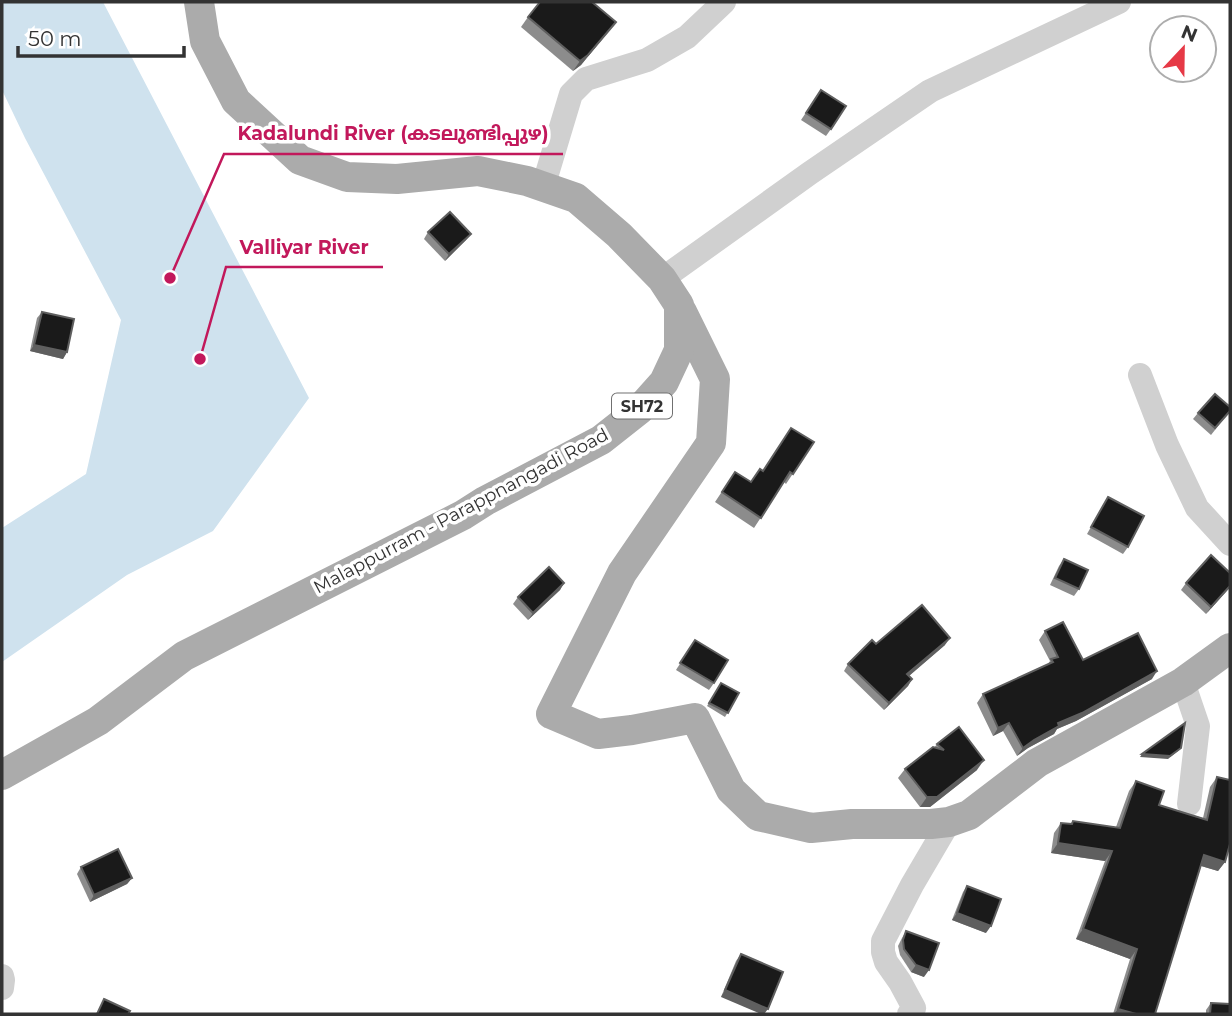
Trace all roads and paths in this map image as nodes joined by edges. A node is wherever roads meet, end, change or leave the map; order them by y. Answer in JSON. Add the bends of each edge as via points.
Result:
{"nodes":[{"id":1,"x":198,"y":2,"type":"edge"},
{"id":2,"x":724,"y":2,"type":"edge"},
{"id":3,"x":1119,"y":2,"type":"edge"},
{"id":4,"x":543,"y":187,"type":"junction"},
{"id":5,"x":662,"y":279,"type":"junction"},
{"id":6,"x":679,"y":305,"type":"junction"},
{"id":7,"x":1140,"y":375,"type":"dead end"},
{"id":8,"x":1230,"y":544,"type":"edge"},
{"id":9,"x":1230,"y":648,"type":"edge"},
{"id":10,"x":1183,"y":682,"type":"junction"},
{"id":11,"x":2,"y":775,"type":"edge"},
{"id":12,"x":1189,"y":804,"type":"dead end"},
{"id":13,"x":949,"y":822,"type":"junction"},
{"id":14,"x":2,"y":976,"type":"edge"},
{"id":15,"x":2,"y":988,"type":"edge"},
{"id":16,"x":909,"y":1014,"type":"edge"}],
"edges":[{"from":1,"to":4,"type":"main road","via":[[205,41],[236,101],[300,160],[347,177],[397,179],[478,171]]},
{"from":2,"to":4,"type":"street","via":[[687,37],[647,60],[586,79],[571,94]]},
{"from":3,"to":5,"type":"street","via":[[930,91]]},
{"from":4,"to":5,"type":"main road","via":[[576,198]]},
{"from":5,"to":6,"type":"main road"},
{"from":6,"to":11,"type":"main road","name":"Malappurram - Parappnangadi Road","number":"SH72","via":[[680,350],[664,382],[639,410],[601,440],[184,656],[98,721]]},
{"from":6,"to":13,"type":"main road","via":[[715,379],[711,443],[622,573],[551,714],[598,734],[695,718],[731,790],[758,816],[811,828]]},
{"from":7,"to":8,"type":"street","via":[[1197,508]]},
{"from":9,"to":10,"type":"main road"},
{"from":10,"to":12,"type":"street","via":[[1198,726]]},
{"from":10,"to":13,"type":"main road","via":[[1037,763],[969,815]]},
{"from":13,"to":16,"type":"street","via":[[883,941],[886,962],[914,1008]]},
{"from":14,"to":15,"type":"street"}]}
